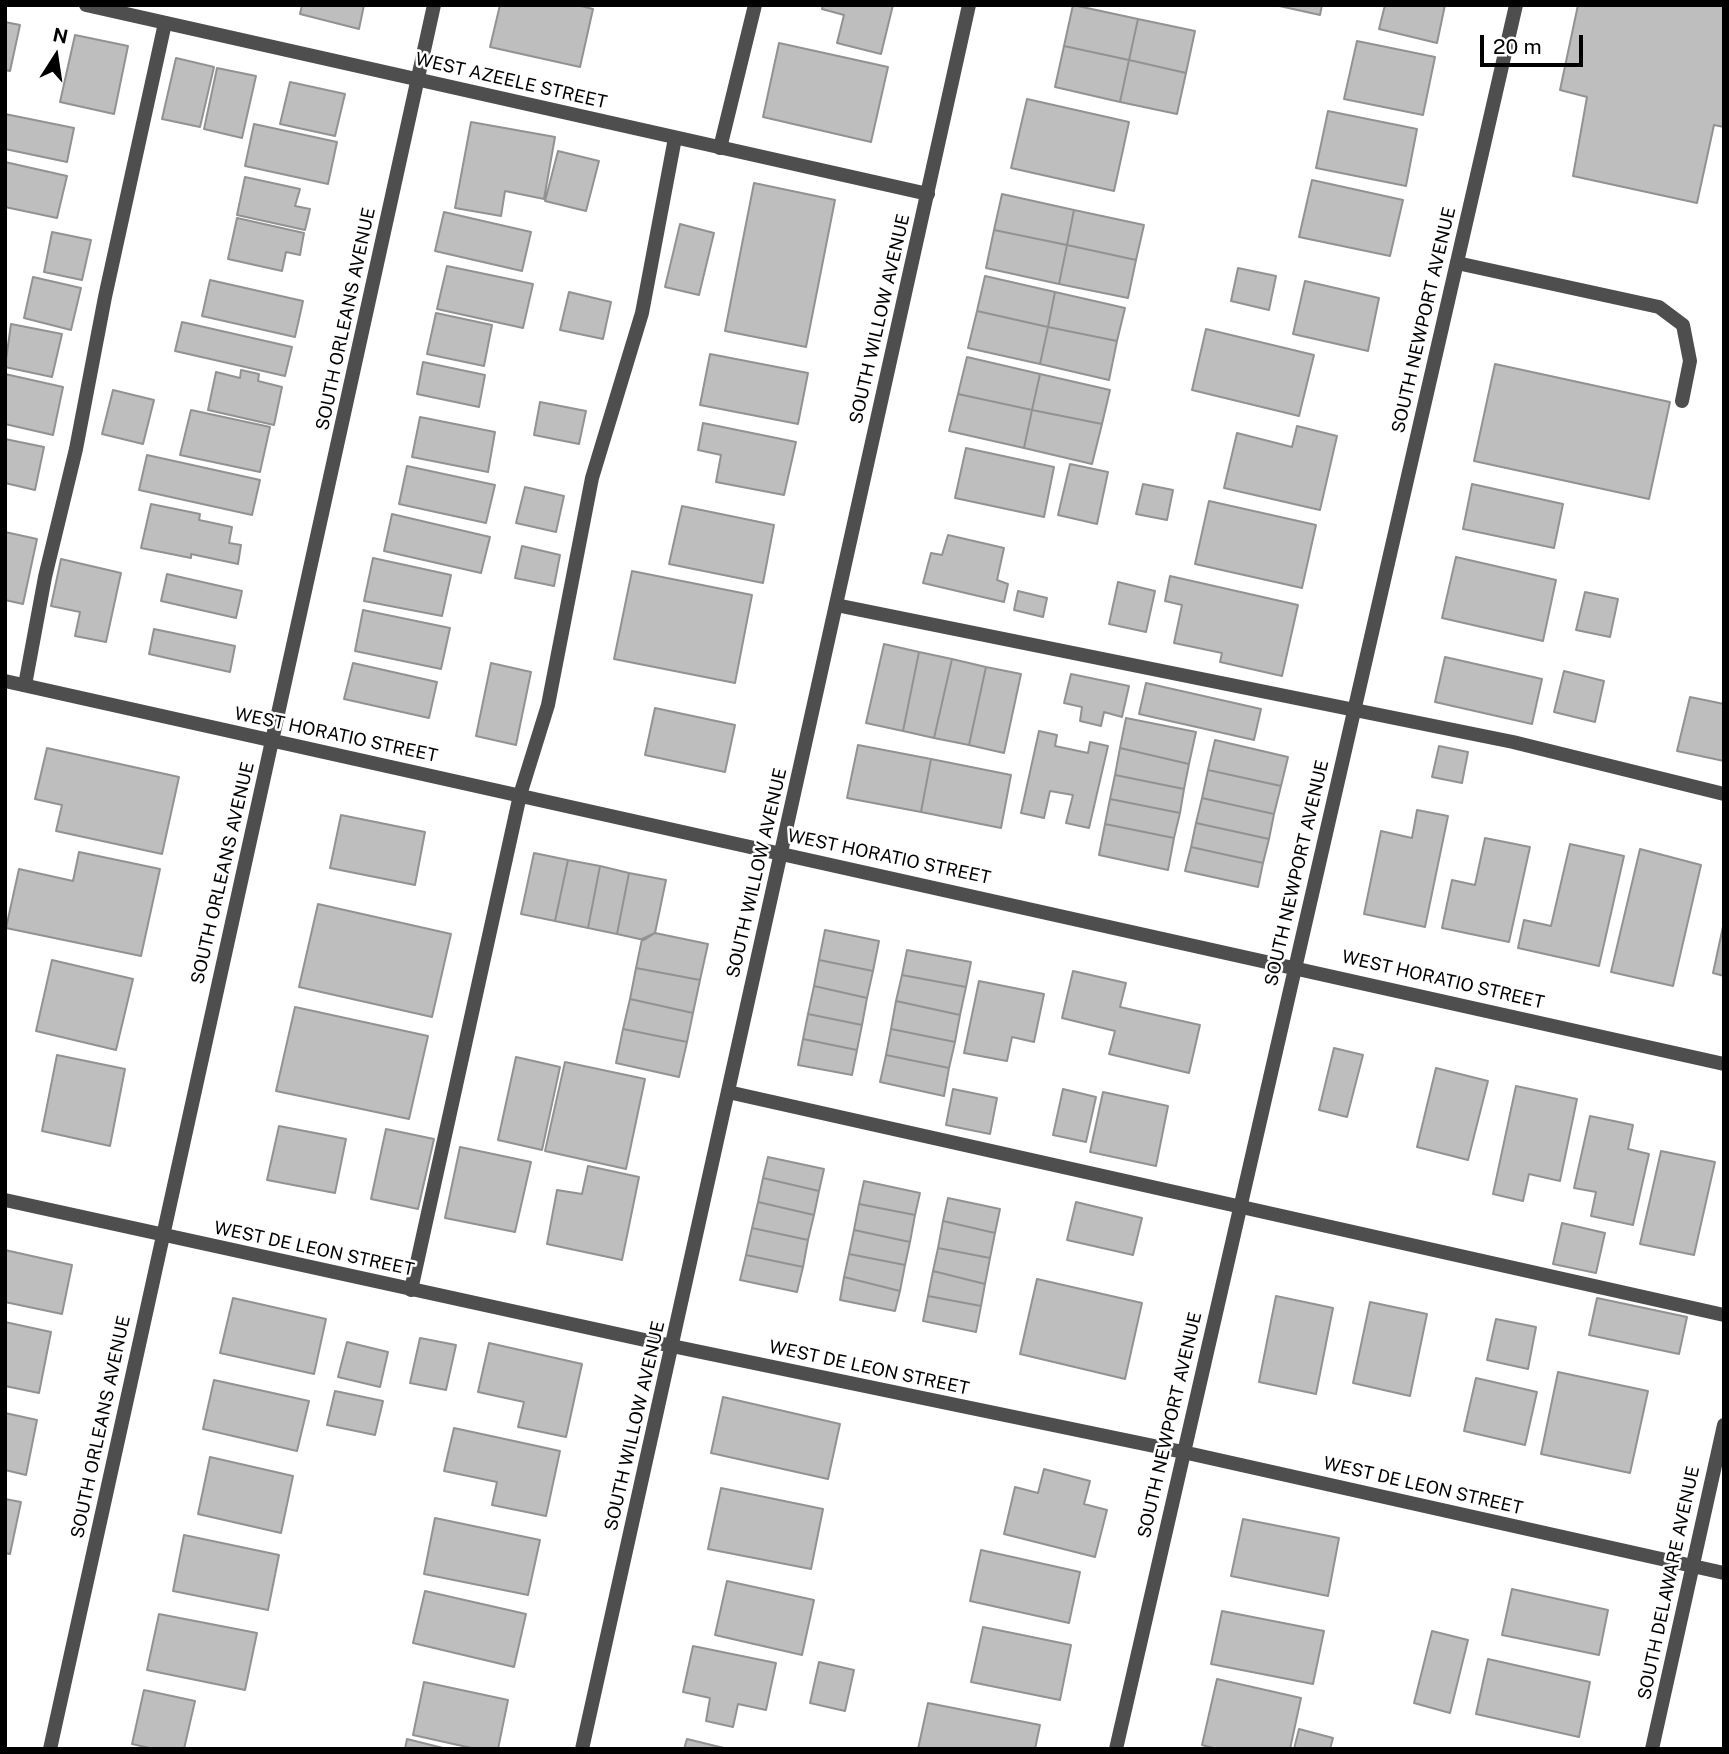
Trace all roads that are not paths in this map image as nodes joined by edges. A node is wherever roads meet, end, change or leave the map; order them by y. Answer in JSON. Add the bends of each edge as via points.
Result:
{"nodes":[{"id":1,"x":86,"y":5,"type":"edge"},
{"id":2,"x":434,"y":5,"type":"edge"},
{"id":3,"x":755,"y":5,"type":"edge"},
{"id":4,"x":969,"y":5,"type":"edge"},
{"id":5,"x":1516,"y":5,"type":"edge"},
{"id":6,"x":165,"y":23,"type":"junction"},
{"id":7,"x":418,"y":80,"type":"junction"},
{"id":8,"x":675,"y":138,"type":"junction"},
{"id":9,"x":720,"y":148,"type":"junction"},
{"id":10,"x":928,"y":194,"type":"junction"},
{"id":11,"x":1457,"y":263,"type":"junction"},
{"id":12,"x":1682,"y":401,"type":"dead end"},
{"id":13,"x":836,"y":605,"type":"junction"},
{"id":14,"x":5,"y":681,"type":"edge"},
{"id":15,"x":25,"y":685,"type":"junction"},
{"id":16,"x":1354,"y":710,"type":"junction"},
{"id":17,"x":272,"y":741,"type":"junction"},
{"id":18,"x":1724,"y":794,"type":"edge"},
{"id":19,"x":520,"y":795,"type":"junction"},
{"id":20,"x":781,"y":853,"type":"junction"},
{"id":21,"x":1295,"y":966,"type":"junction"},
{"id":22,"x":1724,"y":1064,"type":"edge"},
{"id":23,"x":728,"y":1092,"type":"junction"},
{"id":24,"x":5,"y":1200,"type":"edge"},
{"id":25,"x":1240,"y":1208,"type":"junction"},
{"id":26,"x":162,"y":1236,"type":"junction"},
{"id":27,"x":411,"y":1290,"type":"junction"},
{"id":28,"x":1724,"y":1315,"type":"edge"},
{"id":29,"x":673,"y":1346,"type":"junction"},
{"id":30,"x":1724,"y":1425,"type":"edge"},
{"id":31,"x":1183,"y":1452,"type":"junction"},
{"id":32,"x":1692,"y":1567,"type":"junction"},
{"id":33,"x":1724,"y":1573,"type":"edge"},
{"id":34,"x":50,"y":1749,"type":"edge"},
{"id":35,"x":582,"y":1749,"type":"edge"},
{"id":36,"x":1116,"y":1749,"type":"edge"},
{"id":37,"x":1652,"y":1749,"type":"edge"}],
"edges":[{"from":1,"to":6,"type":"street","name":"WEST AZEELE STREET"},
{"from":2,"to":7,"type":"street","name":"SOUTH ORLEANS AVENUE"},
{"from":3,"to":9,"type":"street"},
{"from":4,"to":10,"type":"street","name":"SOUTH WILLOW AVENUE"},
{"from":5,"to":11,"type":"street","name":"SOUTH NEWPORT AVENUE"},
{"from":6,"to":7,"type":"street","name":"WEST AZEELE STREET"},
{"from":6,"to":15,"type":"street"},
{"from":7,"to":8,"type":"street","name":"WEST AZEELE STREET"},
{"from":7,"to":17,"type":"street","name":"SOUTH ORLEANS AVENUE"},
{"from":8,"to":9,"type":"street","name":"WEST AZEELE STREET"},
{"from":8,"to":19,"type":"street","via":[[642,313],[592,478],[548,705]]},
{"from":9,"to":10,"type":"street","name":"WEST AZEELE STREET"},
{"from":10,"to":13,"type":"street","name":"SOUTH WILLOW AVENUE"},
{"from":11,"to":12,"type":"street","via":[[1658,307],[1683,325],[1689,361]]},
{"from":11,"to":16,"type":"street","name":"SOUTH NEWPORT AVENUE"},
{"from":13,"to":16,"type":"street"},
{"from":13,"to":20,"type":"street","name":"SOUTH WILLOW AVENUE"},
{"from":14,"to":15,"type":"street","name":"WEST HORATIO STREET"},
{"from":15,"to":17,"type":"street","name":"WEST HORATIO STREET"},
{"from":16,"to":18,"type":"street","via":[[1513,742]]},
{"from":16,"to":21,"type":"street","name":"SOUTH NEWPORT AVENUE"},
{"from":17,"to":19,"type":"street","name":"WEST HORATIO STREET"},
{"from":17,"to":26,"type":"street","name":"SOUTH ORLEANS AVENUE"},
{"from":19,"to":20,"type":"street","name":"WEST HORATIO STREET"},
{"from":19,"to":27,"type":"street"},
{"from":20,"to":21,"type":"street","name":"WEST HORATIO STREET"},
{"from":20,"to":23,"type":"street","name":"SOUTH WILLOW AVENUE"},
{"from":21,"to":22,"type":"street","name":"WEST HORATIO STREET"},
{"from":21,"to":25,"type":"street","name":"SOUTH NEWPORT AVENUE"},
{"from":23,"to":25,"type":"street"},
{"from":23,"to":29,"type":"street","name":"SOUTH WILLOW AVENUE"},
{"from":24,"to":26,"type":"street","name":"WEST DE LEON STREET"},
{"from":25,"to":28,"type":"street"},
{"from":25,"to":31,"type":"street","name":"SOUTH NEWPORT AVENUE"},
{"from":26,"to":27,"type":"street","name":"WEST DE LEON STREET"},
{"from":26,"to":34,"type":"street","name":"SOUTH ORLEANS AVENUE"},
{"from":27,"to":29,"type":"street","name":"WEST DE LEON STREET"},
{"from":29,"to":31,"type":"street","name":"WEST DE LEON STREET"},
{"from":29,"to":35,"type":"street","name":"SOUTH WILLOW AVENUE"},
{"from":30,"to":32,"type":"street","name":"SOUTH DELAWARE AVENUE"},
{"from":31,"to":32,"type":"street","name":"WEST DE LEON STREET"},
{"from":31,"to":36,"type":"street","name":"SOUTH NEWPORT AVENUE"},
{"from":32,"to":33,"type":"street","name":"WEST DE LEON STREET"},
{"from":32,"to":37,"type":"street","name":"SOUTH DELAWARE AVENUE"}]}
